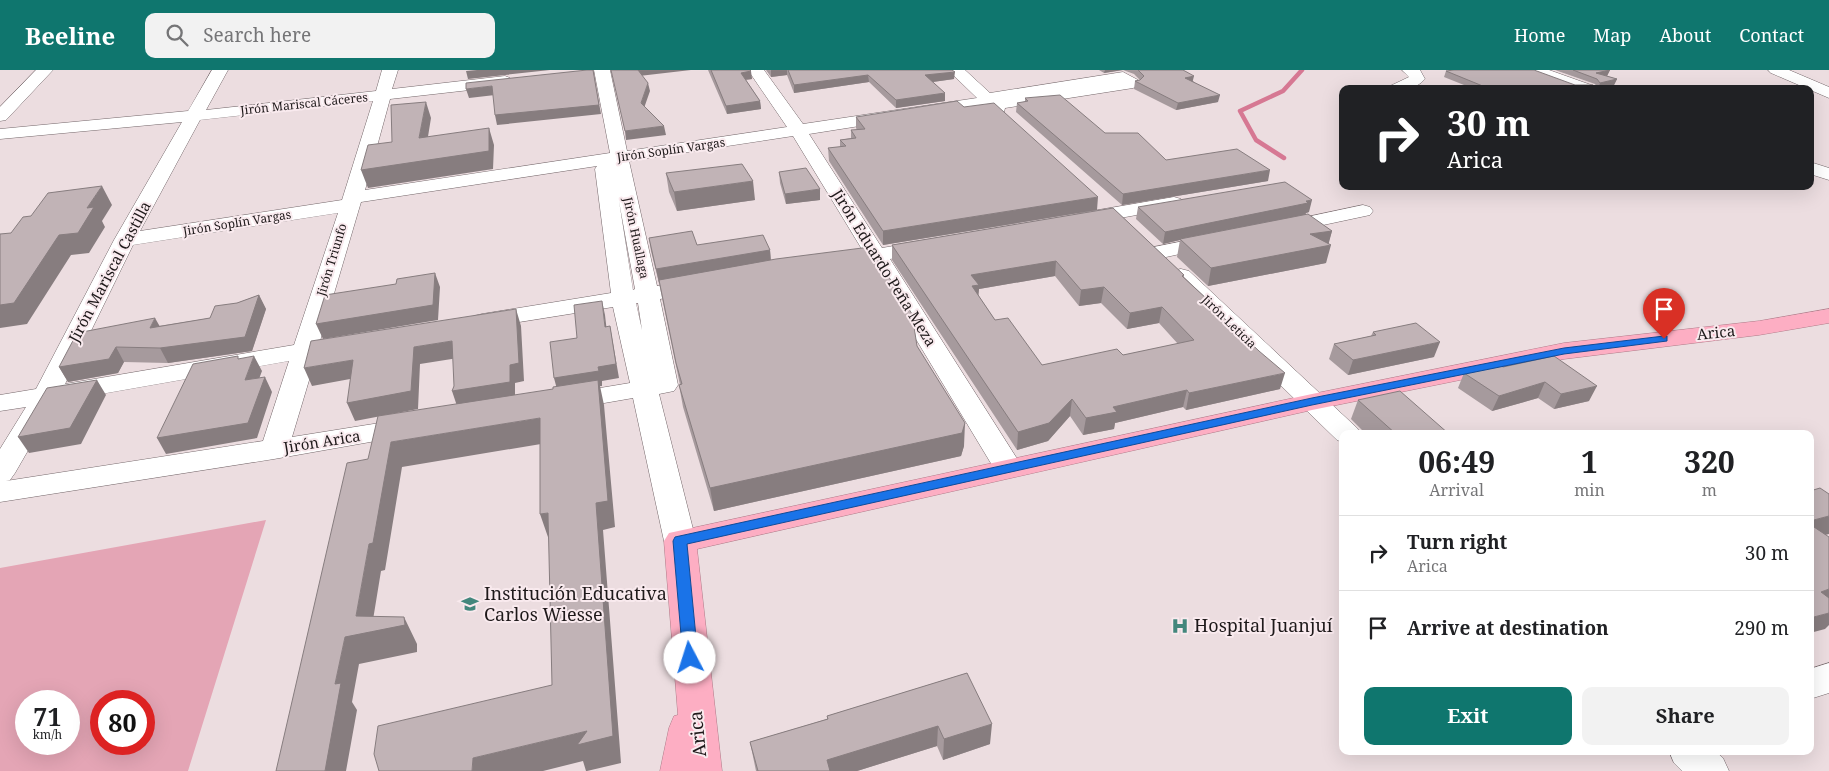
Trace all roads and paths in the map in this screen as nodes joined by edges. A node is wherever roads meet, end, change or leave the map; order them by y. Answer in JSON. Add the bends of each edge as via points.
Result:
{"nodes":[{"id":1,"x":45,"y":70,"type":"edge"},
{"id":2,"x":220,"y":70,"type":"edge"},
{"id":3,"x":390,"y":70,"type":"edge"},
{"id":4,"x":608,"y":70,"type":"edge"},
{"id":5,"x":756,"y":70,"type":"edge"},
{"id":6,"x":956,"y":70,"type":"edge"},
{"id":7,"x":1410,"y":70,"type":"edge"},
{"id":8,"x":1535,"y":70,"type":"edge"},
{"id":9,"x":1776,"y":70,"type":"edge"},
{"id":10,"x":596,"y":71,"type":"edge"},
{"id":11,"x":516,"y":80,"type":"edge"},
{"id":12,"x":1404,"y":85,"type":"edge"},
{"id":13,"x":1577,"y":85,"type":"edge"},
{"id":14,"x":1811,"y":85,"type":"edge"},
{"id":15,"x":1814,"y":86,"type":"edge"},
{"id":16,"x":1829,"y":93,"type":"edge"},
{"id":17,"x":382,"y":95,"type":"junction"},
{"id":18,"x":989,"y":101,"type":"junction"},
{"id":19,"x":0,"y":116,"type":"edge"},
{"id":20,"x":194,"y":116,"type":"junction"},
{"id":21,"x":1015,"y":124,"type":"edge"},
{"id":22,"x":798,"y":131,"type":"junction"},
{"id":23,"x":0,"y":134,"type":"edge"},
{"id":24,"x":610,"y":159,"type":"junction"},
{"id":25,"x":1814,"y":169,"type":"edge"},
{"id":26,"x":1829,"y":174,"type":"edge"},
{"id":27,"x":1094,"y":194,"type":"edge"},
{"id":28,"x":352,"y":199,"type":"junction"},
{"id":29,"x":1191,"y":201,"type":"edge"},
{"id":30,"x":1363,"y":211,"type":"dead end"},
{"id":31,"x":1115,"y":213,"type":"junction"},
{"id":32,"x":1058,"y":223,"type":"edge"},
{"id":33,"x":1265,"y":231,"type":"edge"},
{"id":34,"x":129,"y":233,"type":"junction"},
{"id":35,"x":1236,"y":237,"type":"edge"},
{"id":36,"x":953,"y":242,"type":"edge"},
{"id":37,"x":1145,"y":242,"type":"junction"},
{"id":38,"x":877,"y":255,"type":"junction"},
{"id":39,"x":820,"y":265,"type":"edge"},
{"id":40,"x":715,"y":283,"type":"edge"},
{"id":41,"x":649,"y":294,"type":"junction"},
{"id":42,"x":623,"y":299,"type":"junction"},
{"id":43,"x":1829,"y":316,"type":"edge"},
{"id":44,"x":459,"y":325,"type":"edge"},
{"id":45,"x":362,"y":341,"type":"edge"},
{"id":46,"x":304,"y":350,"type":"junction"},
{"id":47,"x":644,"y":388,"type":"junction"},
{"id":48,"x":46,"y":395,"type":"junction"},
{"id":49,"x":1312,"y":402,"type":"junction"},
{"id":50,"x":0,"y":403,"type":"edge"},
{"id":51,"x":537,"y":406,"type":"edge"},
{"id":52,"x":440,"y":422,"type":"edge"},
{"id":53,"x":1343,"y":430,"type":"edge"},
{"id":54,"x":274,"y":450,"type":"junction"},
{"id":55,"x":1008,"y":468,"type":"junction"},
{"id":56,"x":0,"y":473,"type":"edge"},
{"id":57,"x":0,"y":492,"type":"edge"},
{"id":58,"x":680,"y":541,"type":"junction"},
{"id":59,"x":1829,"y":678,"type":"edge"},
{"id":60,"x":1814,"y":683,"type":"edge"},
{"id":61,"x":694,"y":697,"type":"junction"},
{"id":62,"x":1692,"y":755,"type":"edge"},
{"id":63,"x":680,"y":771,"type":"edge"},
{"id":64,"x":702,"y":771,"type":"edge"},
{"id":65,"x":1709,"y":771,"type":"edge"}],
"edges":[{"from":1,"to":19,"type":"street"},
{"from":2,"to":20,"type":"street","name":"Jirón Mariscal Castilla"},
{"from":3,"to":17,"type":"street","name":"Jirón Triunfo"},
{"from":4,"to":10,"type":"street"},
{"from":5,"to":22,"type":"street","name":"Jirón Eduardo Peña Meza"},
{"from":6,"to":18,"type":"street"},
{"from":7,"to":12,"type":"street","via":[[1417,79]]},
{"from":8,"to":13,"type":"street"},
{"from":9,"to":14,"type":"street"},
{"from":10,"to":24,"type":"street","name":"Jirón Huallaga"},
{"from":11,"to":17,"type":"street","name":"Jirón Mariscal Cáceres"},
{"from":15,"to":16,"type":"street"},
{"from":17,"to":20,"type":"street","name":"Jirón Mariscal Cáceres"},
{"from":17,"to":28,"type":"street","name":"Jirón Triunfo"},
{"from":18,"to":18,"type":"street","name":"Jirón Soplín Vargas","via":[[1133,83],[1124,77]]},
{"from":18,"to":21,"type":"street"},
{"from":18,"to":22,"type":"street","name":"Jirón Soplín Vargas"},
{"from":20,"to":23,"type":"street","name":"Jirón Mariscal Cáceres"},
{"from":20,"to":34,"type":"street","name":"Jirón Mariscal Castilla"},
{"from":22,"to":24,"type":"street","name":"Jirón Soplín Vargas"},
{"from":22,"to":38,"type":"street","name":"Jirón Eduardo Peña Meza"},
{"from":24,"to":28,"type":"street","name":"Jirón Soplín Vargas"},
{"from":24,"to":41,"type":"street","name":"Jirón Huallaga"},
{"from":24,"to":42,"type":"street","name":"Jirón Huallaga"},
{"from":25,"to":26,"type":"street"},
{"from":27,"to":31,"type":"street","name":"Jirón Leticia"},
{"from":28,"to":34,"type":"street","name":"Jirón Soplín Vargas"},
{"from":28,"to":46,"type":"street","name":"Jirón Triunfo"},
{"from":29,"to":31,"type":"street"},
{"from":30,"to":33,"type":"street"},
{"from":31,"to":32,"type":"street"},
{"from":31,"to":37,"type":"street","name":"Jirón Leticia"},
{"from":34,"to":48,"type":"street","name":"Jirón Mariscal Castilla"},
{"from":35,"to":37,"type":"street"},
{"from":36,"to":38,"type":"street"},
{"from":37,"to":49,"type":"street","name":"Jirón Leticia"},
{"from":38,"to":39,"type":"street"},
{"from":38,"to":55,"type":"street","name":"Jirón Eduardo Peña Meza"},
{"from":40,"to":41,"type":"street"},
{"from":41,"to":42,"type":"street"},
{"from":41,"to":47,"type":"street","name":"Jirón Huallaga","via":[[665,385]]},
{"from":42,"to":44,"type":"street"},
{"from":42,"to":47,"type":"street","name":"Jirón Huallaga"},
{"from":43,"to":49,"type":"highway","name":"Arica","via":[[1759,328],[1564,351]]},
{"from":45,"to":46,"type":"street"},
{"from":46,"to":48,"type":"street"},
{"from":46,"to":54,"type":"street","name":"Jirón Triunfo"},
{"from":47,"to":51,"type":"street"},
{"from":47,"to":58,"type":"street","name":"Jirón Huallaga"},
{"from":48,"to":50,"type":"street"},
{"from":48,"to":56,"type":"street","name":"Jirón Mariscal Castilla"},
{"from":49,"to":53,"type":"street","name":"Jirón Leticia"},
{"from":49,"to":55,"type":"highway","name":"Arica"},
{"from":52,"to":54,"type":"street","name":"Jirón Arica"},
{"from":54,"to":57,"type":"street","name":"Jirón Arica"},
{"from":55,"to":58,"type":"highway","name":"Arica"},
{"from":58,"to":61,"type":"highway","name":"Arica"},
{"from":59,"to":60,"type":"street"},
{"from":61,"to":63,"type":"highway","name":"Arica"},
{"from":61,"to":64,"type":"highway","name":"Arica"},
{"from":62,"to":65,"type":"street"}]}
